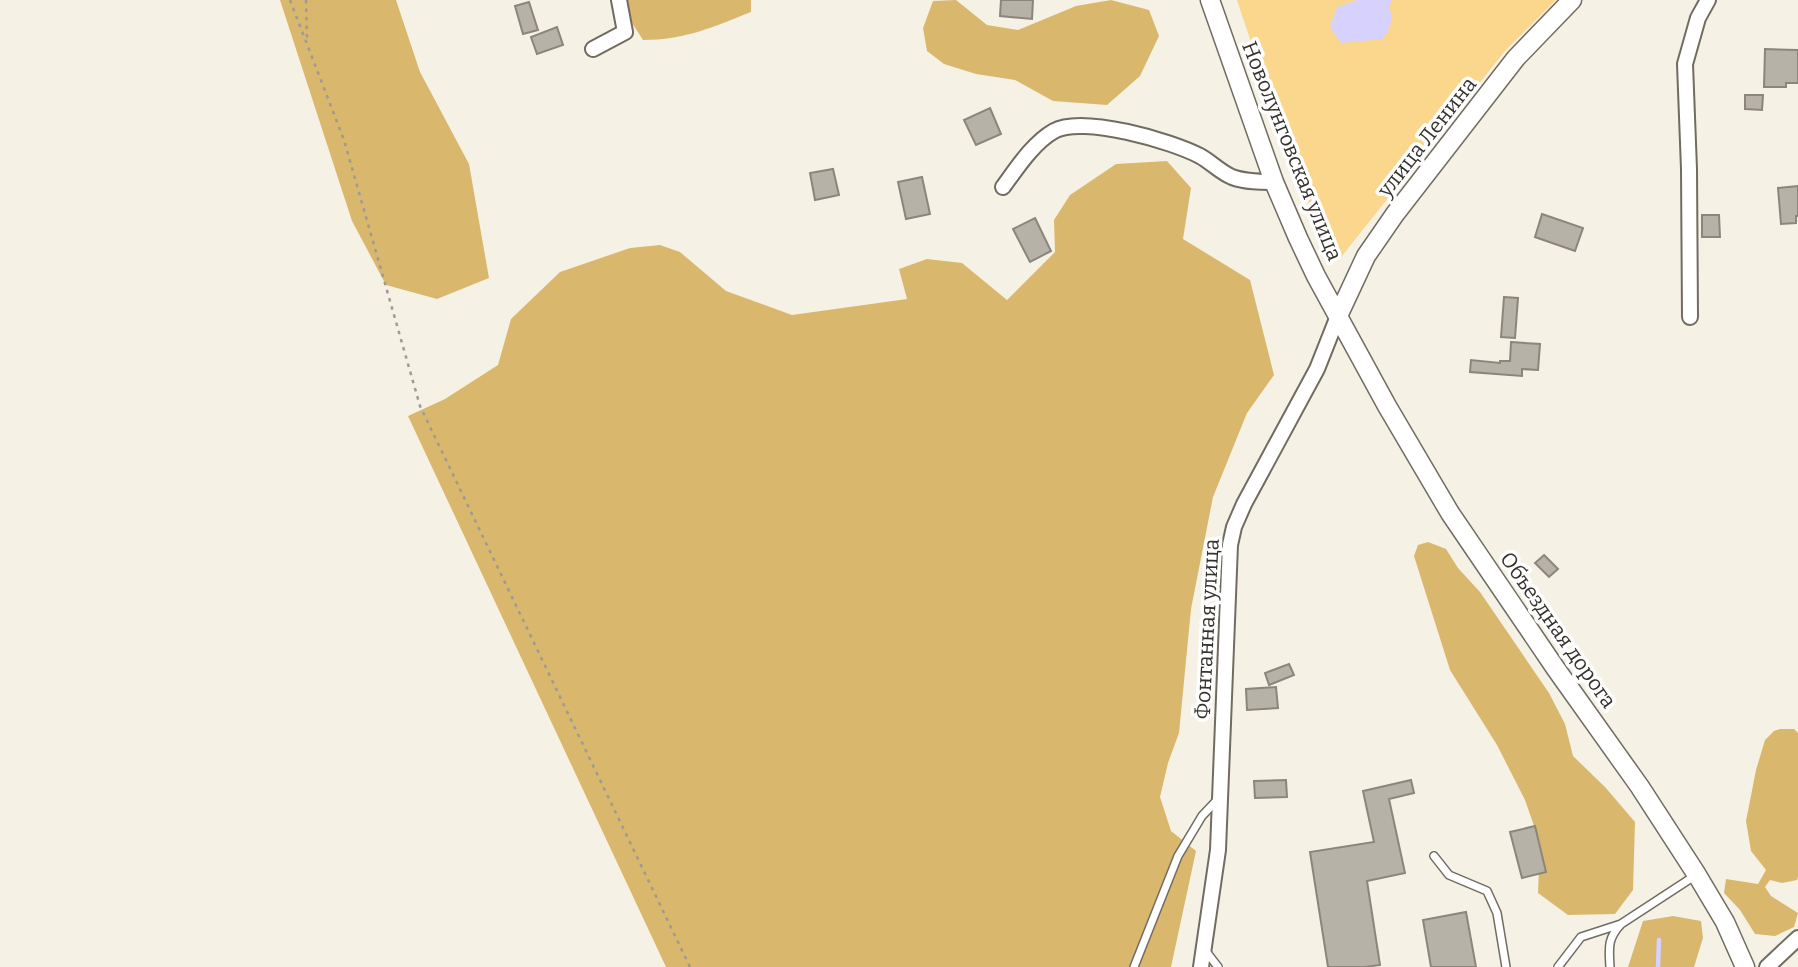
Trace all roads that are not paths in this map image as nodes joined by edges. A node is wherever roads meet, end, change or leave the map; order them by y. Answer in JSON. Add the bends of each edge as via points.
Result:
{"nodes":[{"id":1,"x":619,"y":0,"type":"edge"},
{"id":2,"x":1210,"y":0,"type":"edge"},
{"id":3,"x":1572,"y":0,"type":"edge"},
{"id":4,"x":1708,"y":0,"type":"edge"},
{"id":5,"x":593,"y":49,"type":"dead end"},
{"id":6,"x":1275,"y":182,"type":"junction"},
{"id":7,"x":1003,"y":187,"type":"dead end"},
{"id":8,"x":1338,"y":316,"type":"junction"},
{"id":9,"x":1690,"y":317,"type":"dead end"},
{"id":10,"x":1220,"y":797,"type":"junction"},
{"id":11,"x":1434,"y":856,"type":"dead end"},
{"id":12,"x":1697,"y":875,"type":"junction"},
{"id":13,"x":1621,"y":924,"type":"junction"},
{"id":14,"x":1798,"y":937,"type":"edge"},
{"id":15,"x":1205,"y":950,"type":"junction"},
{"id":16,"x":1134,"y":967,"type":"edge"},
{"id":17,"x":1202,"y":967,"type":"edge"},
{"id":18,"x":1218,"y":967,"type":"edge"},
{"id":19,"x":1506,"y":967,"type":"edge"},
{"id":20,"x":1558,"y":967,"type":"edge"},
{"id":21,"x":1610,"y":967,"type":"edge"},
{"id":22,"x":1745,"y":967,"type":"edge"},
{"id":23,"x":1767,"y":967,"type":"edge"}],
"edges":[{"from":1,"to":5,"type":"street","via":[[625,32]]},
{"from":2,"to":6,"type":"street","name":"Новолунговская улица"},
{"from":3,"to":8,"type":"street","name":"улица Ленина","via":[[1516,58],[1395,214],[1366,256]]},
{"from":4,"to":9,"type":"street","via":[[1685,64]]},
{"from":6,"to":7,"type":"street","via":[[1232,177],[1198,155],[1085,125],[1054,131]]},
{"from":6,"to":8,"type":"street","name":"Новолунговская улица"},
{"from":8,"to":10,"type":"street","name":"Фонтанная улица","via":[[1317,369],[1234,527]]},
{"from":8,"to":12,"type":"street","name":"Объездная дорога","via":[[1450,513]]},
{"from":10,"to":15,"type":"street","name":"Фонтанная улица"},
{"from":10,"to":16,"type":"lane","via":[[1202,816],[1178,856]]},
{"from":11,"to":19,"type":"lane","via":[[1449,875],[1487,891],[1497,913]]},
{"from":12,"to":13,"type":"lane"},
{"from":12,"to":22,"type":"street","name":"Объездная дорога"},
{"from":13,"to":20,"type":"lane","via":[[1581,937]]},
{"from":13,"to":21,"type":"lane","via":[[1609,943]]},
{"from":14,"to":23,"type":"street"},
{"from":15,"to":17,"type":"street","name":"Фонтанная улица"},
{"from":15,"to":18,"type":"lane"}]}
